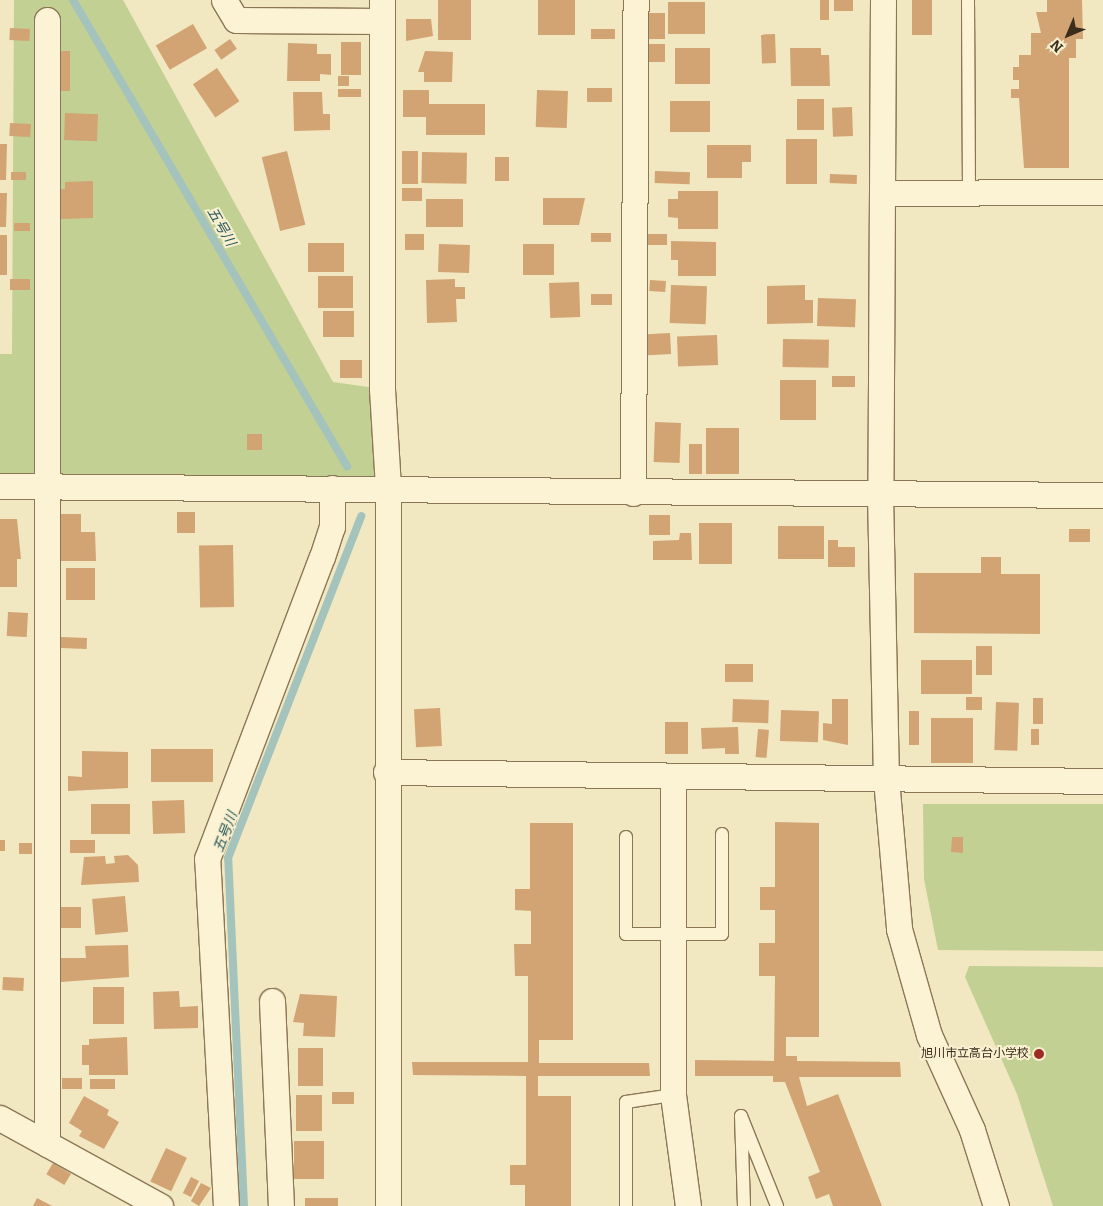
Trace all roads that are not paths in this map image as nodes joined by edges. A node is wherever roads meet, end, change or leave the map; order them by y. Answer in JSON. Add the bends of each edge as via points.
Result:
{"nodes":[{"id":1,"x":224,"y":0,"type":"edge"},
{"id":2,"x":636,"y":0,"type":"edge"},
{"id":3,"x":883,"y":0,"type":"edge"},
{"id":4,"x":968,"y":0,"type":"edge"},
{"id":5,"x":382,"y":11,"type":"edge"},
{"id":6,"x":48,"y":20,"type":"dead end"},
{"id":7,"x":969,"y":192,"type":"junction"},
{"id":8,"x":1103,"y":192,"type":"edge"},
{"id":9,"x":884,"y":193,"type":"junction"},
{"id":10,"x":0,"y":486,"type":"edge"},
{"id":11,"x":46,"y":486,"type":"junction"},
{"id":12,"x":332,"y":488,"type":"junction"},
{"id":13,"x":388,"y":488,"type":"junction"},
{"id":14,"x":633,"y":493,"type":"junction"},
{"id":15,"x":880,"y":494,"type":"junction"},
{"id":16,"x":1103,"y":495,"type":"edge"},
{"id":17,"x":386,"y":772,"type":"junction"},
{"id":18,"x":673,"y":777,"type":"junction"},
{"id":19,"x":886,"y":780,"type":"junction"},
{"id":20,"x":1103,"y":781,"type":"edge"},
{"id":21,"x":722,"y":834,"type":"dead end"},
{"id":22,"x":626,"y":837,"type":"dead end"},
{"id":23,"x":673,"y":934,"type":"junction"},
{"id":24,"x":272,"y":1001,"type":"dead end"},
{"id":25,"x":673,"y":1095,"type":"junction"},
{"id":26,"x":0,"y":1118,"type":"edge"},
{"id":27,"x":47,"y":1144,"type":"junction"},
{"id":28,"x":160,"y":1206,"type":"edge"},
{"id":29,"x":226,"y":1206,"type":"edge"},
{"id":30,"x":281,"y":1206,"type":"edge"},
{"id":31,"x":388,"y":1206,"type":"edge"},
{"id":32,"x":626,"y":1206,"type":"edge"},
{"id":33,"x":688,"y":1206,"type":"edge"},
{"id":34,"x":744,"y":1206,"type":"edge"},
{"id":35,"x":777,"y":1206,"type":"edge"},
{"id":36,"x":996,"y":1206,"type":"edge"}],
"edges":[{"from":1,"to":5,"type":"street","via":[[236,20]]},
{"from":2,"to":14,"type":"street"},
{"from":3,"to":9,"type":"street"},
{"from":4,"to":7,"type":"lane"},
{"from":5,"to":13,"type":"street","via":[[382,389]]},
{"from":6,"to":11,"type":"street"},
{"from":7,"to":8,"type":"street"},
{"from":7,"to":9,"type":"street"},
{"from":9,"to":15,"type":"street"},
{"from":10,"to":11,"type":"street"},
{"from":11,"to":12,"type":"street"},
{"from":11,"to":27,"type":"street"},
{"from":12,"to":13,"type":"street"},
{"from":12,"to":29,"type":"street","via":[[332,527],[322,557],[207,859]]},
{"from":13,"to":14,"type":"street"},
{"from":13,"to":17,"type":"street"},
{"from":14,"to":15,"type":"street"},
{"from":15,"to":16,"type":"street"},
{"from":15,"to":19,"type":"street"},
{"from":17,"to":18,"type":"street"},
{"from":17,"to":31,"type":"street"},
{"from":18,"to":19,"type":"street"},
{"from":18,"to":23,"type":"street"},
{"from":19,"to":20,"type":"street"},
{"from":19,"to":36,"type":"street","via":[[899,929],[929,1035],[972,1130]]},
{"from":21,"to":23,"type":"lane","via":[[722,934]]},
{"from":22,"to":23,"type":"lane","via":[[626,934]]},
{"from":23,"to":25,"type":"street"},
{"from":24,"to":30,"type":"street"},
{"from":25,"to":32,"type":"lane","via":[[626,1102]]},
{"from":25,"to":33,"type":"street"},
{"from":26,"to":27,"type":"street"},
{"from":27,"to":28,"type":"street"},
{"from":34,"to":35,"type":"lane","via":[[741,1116]]}]}
